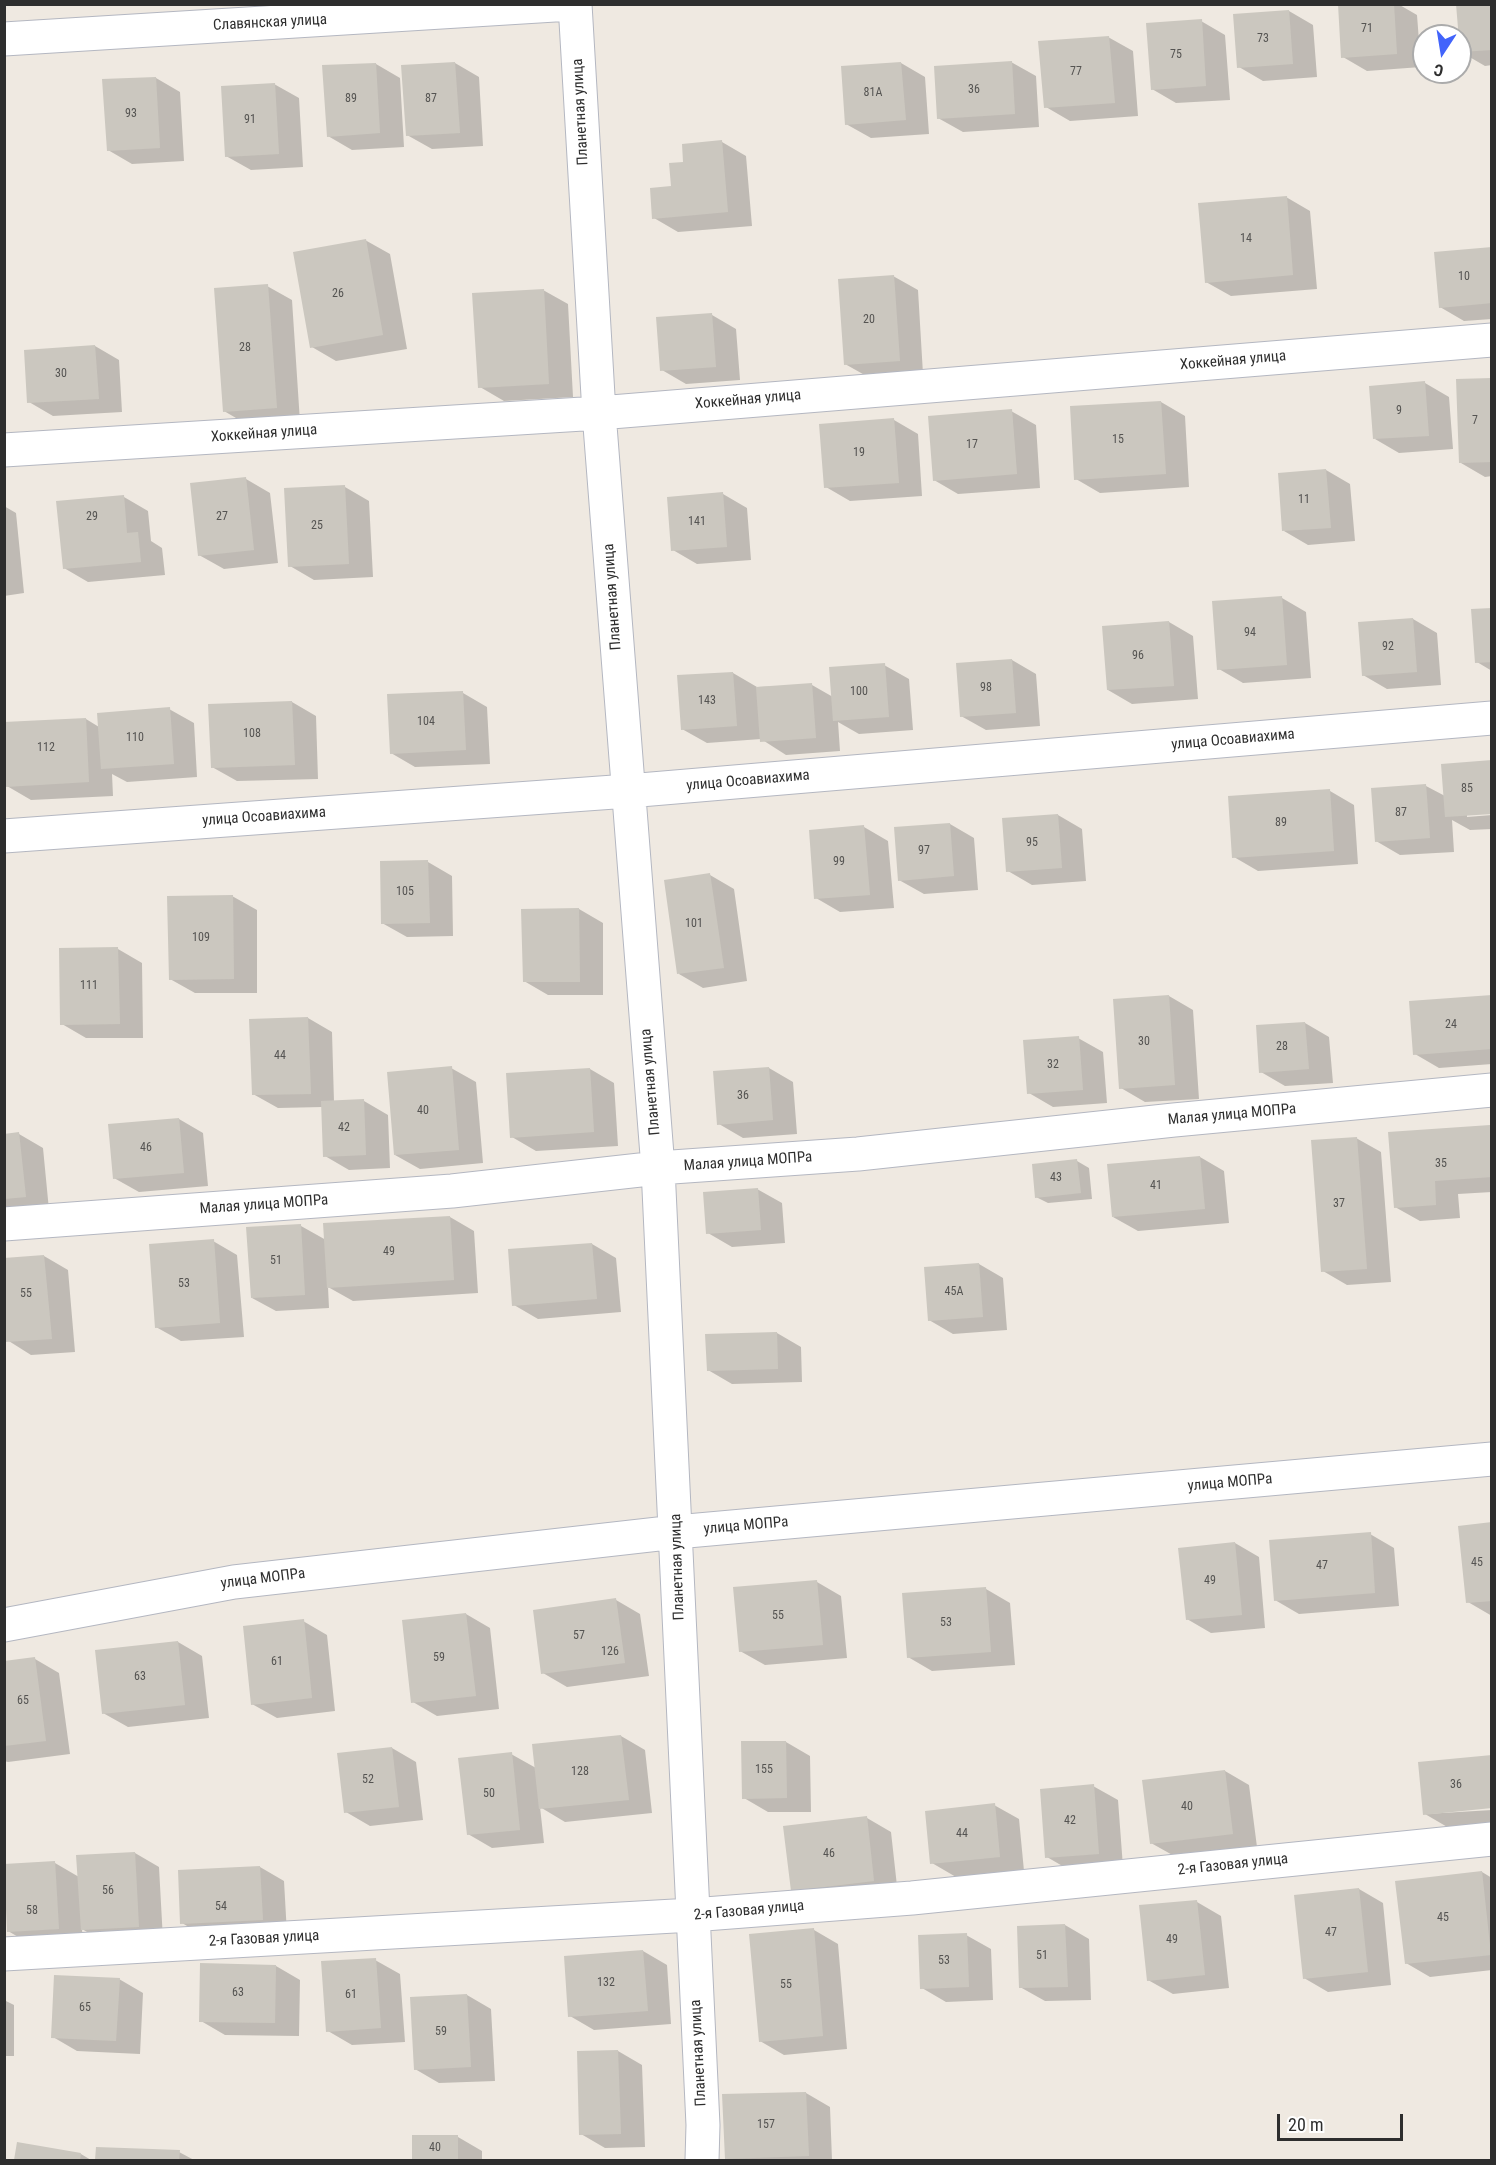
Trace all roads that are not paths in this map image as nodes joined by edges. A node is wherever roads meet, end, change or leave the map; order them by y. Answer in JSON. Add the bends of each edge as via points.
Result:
{"nodes":[{"id":1,"x":573,"y":4,"type":"edge"},
{"id":2,"x":4,"y":39,"type":"edge"},
{"id":3,"x":1491,"y":340,"type":"edge"},
{"id":4,"x":599,"y":412,"type":"junction"},
{"id":5,"x":4,"y":450,"type":"edge"},
{"id":6,"x":1491,"y":718,"type":"edge"},
{"id":7,"x":628,"y":791,"type":"junction"},
{"id":8,"x":4,"y":836,"type":"edge"},
{"id":9,"x":1491,"y":1090,"type":"edge"},
{"id":10,"x":658,"y":1168,"type":"junction"},
{"id":11,"x":4,"y":1224,"type":"edge"},
{"id":12,"x":1491,"y":1459,"type":"edge"},
{"id":13,"x":676,"y":1532,"type":"junction"},
{"id":14,"x":4,"y":1625,"type":"edge"},
{"id":15,"x":1491,"y":1839,"type":"edge"},
{"id":16,"x":692,"y":1915,"type":"junction"},
{"id":17,"x":4,"y":1954,"type":"edge"},
{"id":18,"x":702,"y":2160,"type":"edge"}],
"edges":[{"from":1,"to":2,"type":"street","name":"Славянская улица"},
{"from":1,"to":4,"type":"street","name":"Планетная улица"},
{"from":3,"to":4,"type":"street","name":"Хоккейная улица"},
{"from":4,"to":5,"type":"street","name":"Хоккейная улица"},
{"from":4,"to":7,"type":"street","name":"Планетная улица"},
{"from":6,"to":7,"type":"street","name":"улица Осоавиахима"},
{"from":7,"to":8,"type":"street","name":"улица Осоавиахима"},
{"from":7,"to":10,"type":"street","name":"Планетная улица"},
{"from":9,"to":10,"type":"street","name":"Малая улица МОПРа","via":[[858,1154]]},
{"from":10,"to":11,"type":"street","name":"Малая улица МОПРа","via":[[452,1191]]},
{"from":10,"to":13,"type":"street","name":"Планетная улица"},
{"from":12,"to":13,"type":"street","name":"улица МОПРа"},
{"from":13,"to":14,"type":"street","name":"улица МОПРа","via":[[234,1582]]},
{"from":13,"to":16,"type":"street","name":"Планетная улица"},
{"from":15,"to":16,"type":"street","name":"2-я Газовая улица","via":[[912,1898]]},
{"from":16,"to":17,"type":"street","name":"2-я Газовая улица"},
{"from":16,"to":18,"type":"street","name":"Планетная улица"}]}
